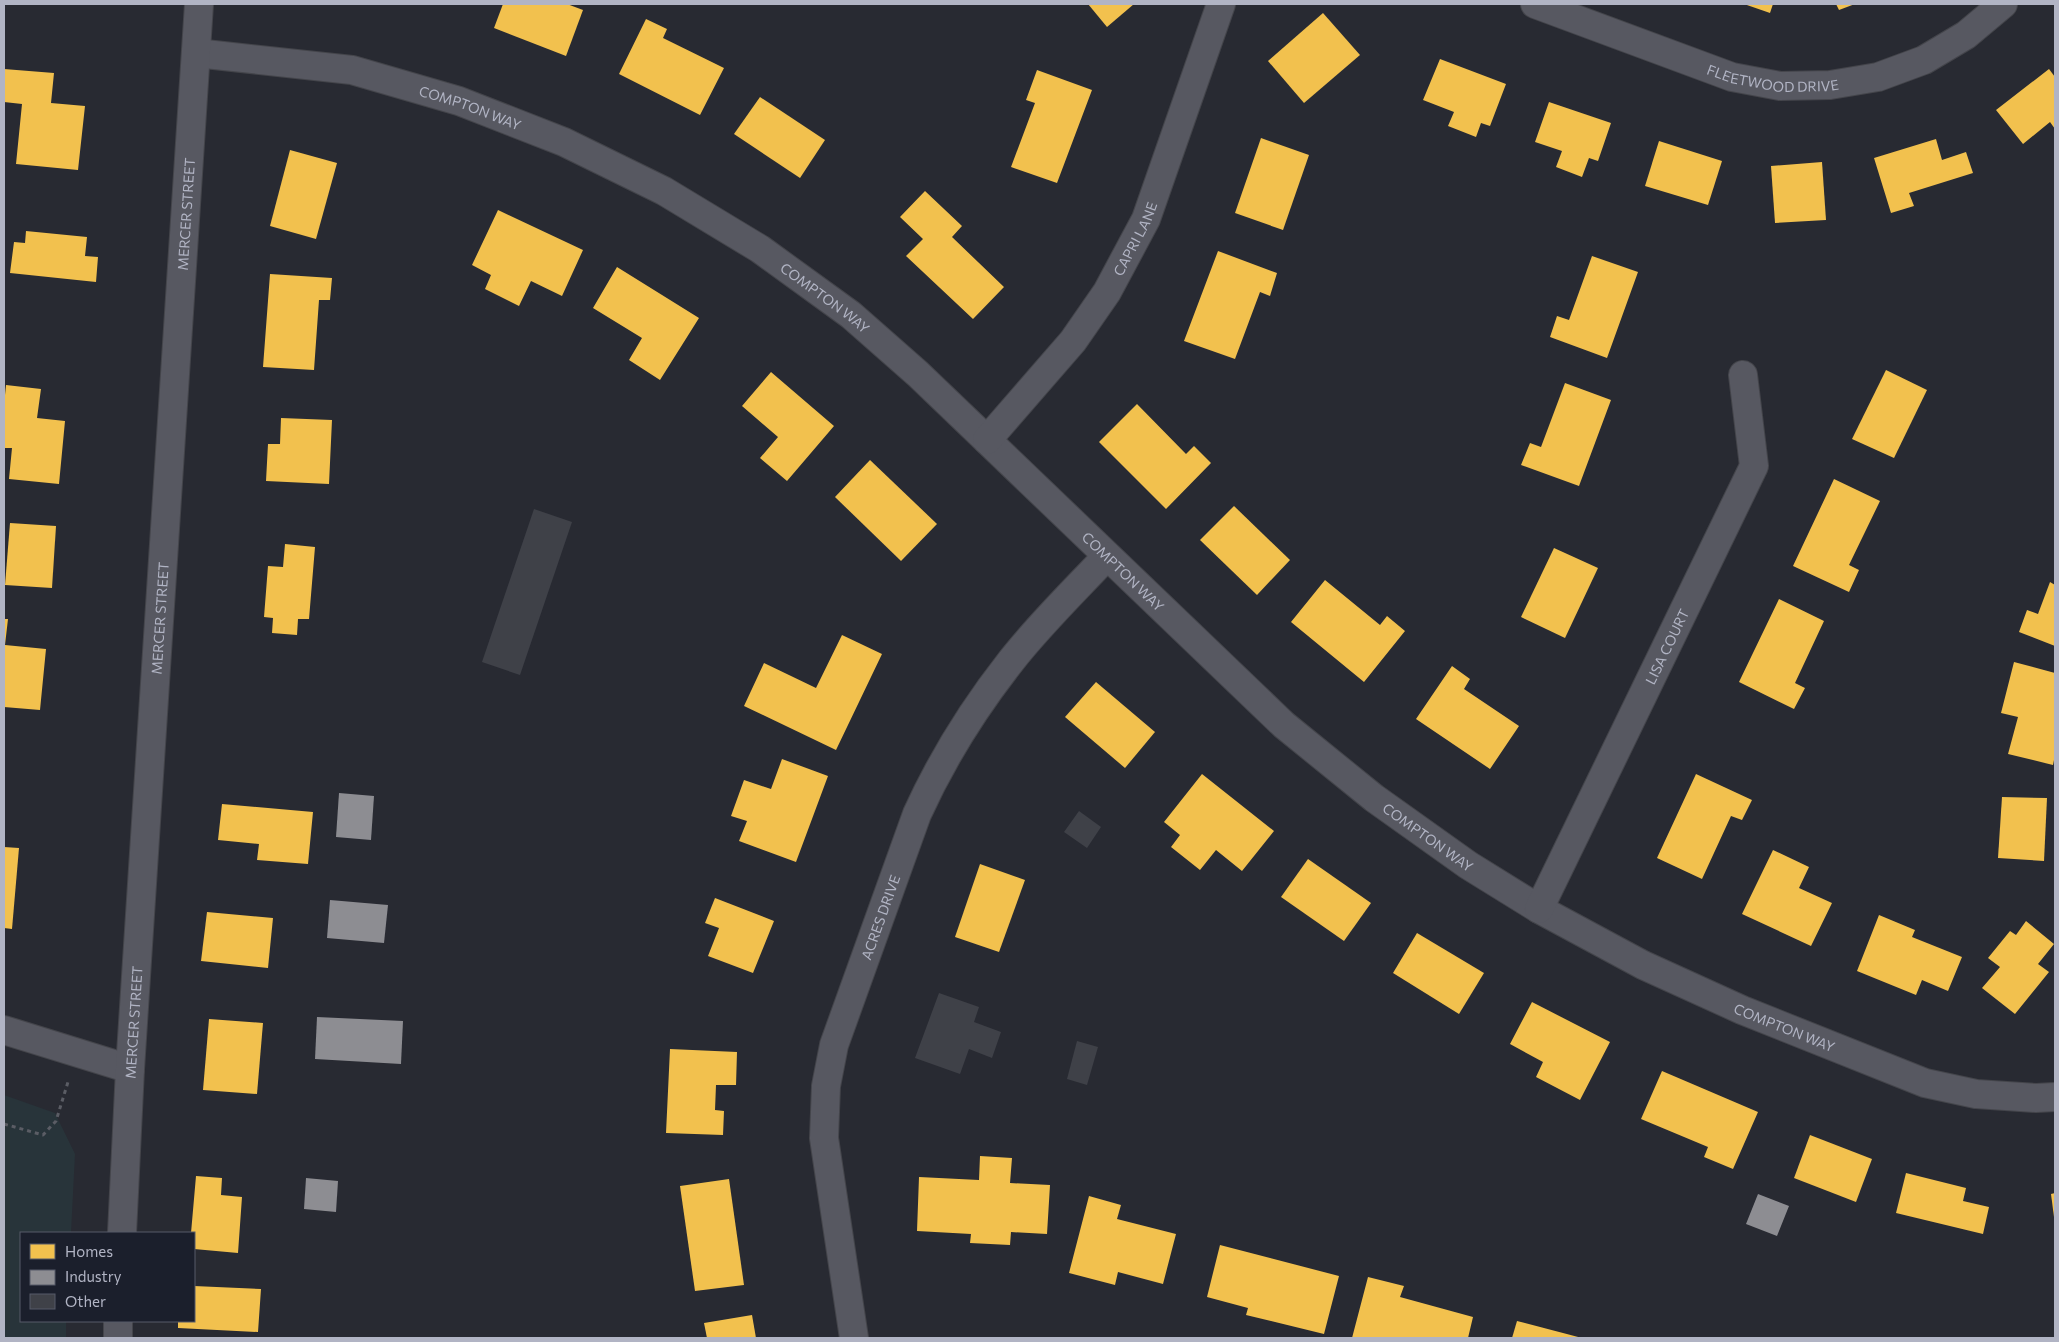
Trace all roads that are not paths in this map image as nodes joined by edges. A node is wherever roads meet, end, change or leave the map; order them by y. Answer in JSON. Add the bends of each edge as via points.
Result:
{"nodes":[{"id":1,"x":199,"y":4,"type":"edge"},
{"id":2,"x":1221,"y":4,"type":"edge"},
{"id":3,"x":1535,"y":4,"type":"edge"},
{"id":4,"x":2003,"y":4,"type":"edge"},
{"id":5,"x":196,"y":53,"type":"junction"},
{"id":6,"x":1743,"y":375,"type":"dead end"},
{"id":7,"x":987,"y":440,"type":"junction"},
{"id":8,"x":1107,"y":556,"type":"junction"},
{"id":9,"x":1539,"y":909,"type":"junction"},
{"id":10,"x":4,"y":1030,"type":"edge"},
{"id":11,"x":130,"y":1070,"type":"junction"},
{"id":12,"x":2055,"y":1097,"type":"edge"},
{"id":13,"x":122,"y":1232,"type":"edge"},
{"id":14,"x":118,"y":1322,"type":"edge"},
{"id":15,"x":118,"y":1338,"type":"edge"},
{"id":16,"x":854,"y":1338,"type":"edge"}],
"edges":[{"from":1,"to":5,"type":"street","name":"MERCER STREET"},
{"from":2,"to":7,"type":"street","name":"CAPRI LANE","via":[[1146,219],[1107,292],[1073,341]]},
{"from":3,"to":4,"type":"street","name":"FLEETWOOD DRIVE","via":[[1732,77],[1780,86],[1830,85],[1887,74],[1924,60],[1966,35]]},
{"from":5,"to":7,"type":"street","name":"COMPTON WAY","via":[[352,70],[460,102],[564,142],[664,191],[760,249],[851,315]]},
{"from":5,"to":11,"type":"street","name":"MERCER STREET"},
{"from":6,"to":9,"type":"street","name":"LISA COURT","via":[[1754,466]]},
{"from":7,"to":8,"type":"street","name":"COMPTON WAY"},
{"from":8,"to":9,"type":"street","name":"COMPTON WAY","via":[[1291,731],[1374,798],[1468,865]]},
{"from":8,"to":16,"type":"street","name":"ACRES DRIVE","via":[[1012,659],[966,723],[928,791],[834,1045],[826,1086],[824,1138]]},
{"from":9,"to":12,"type":"street","name":"COMPTON WAY","via":[[1643,965],[1742,1010],[1925,1082],[1976,1094]]},
{"from":10,"to":11,"type":"street"},
{"from":11,"to":13,"type":"street","name":"MERCER STREET"},
{"from":14,"to":15,"type":"street"}]}
